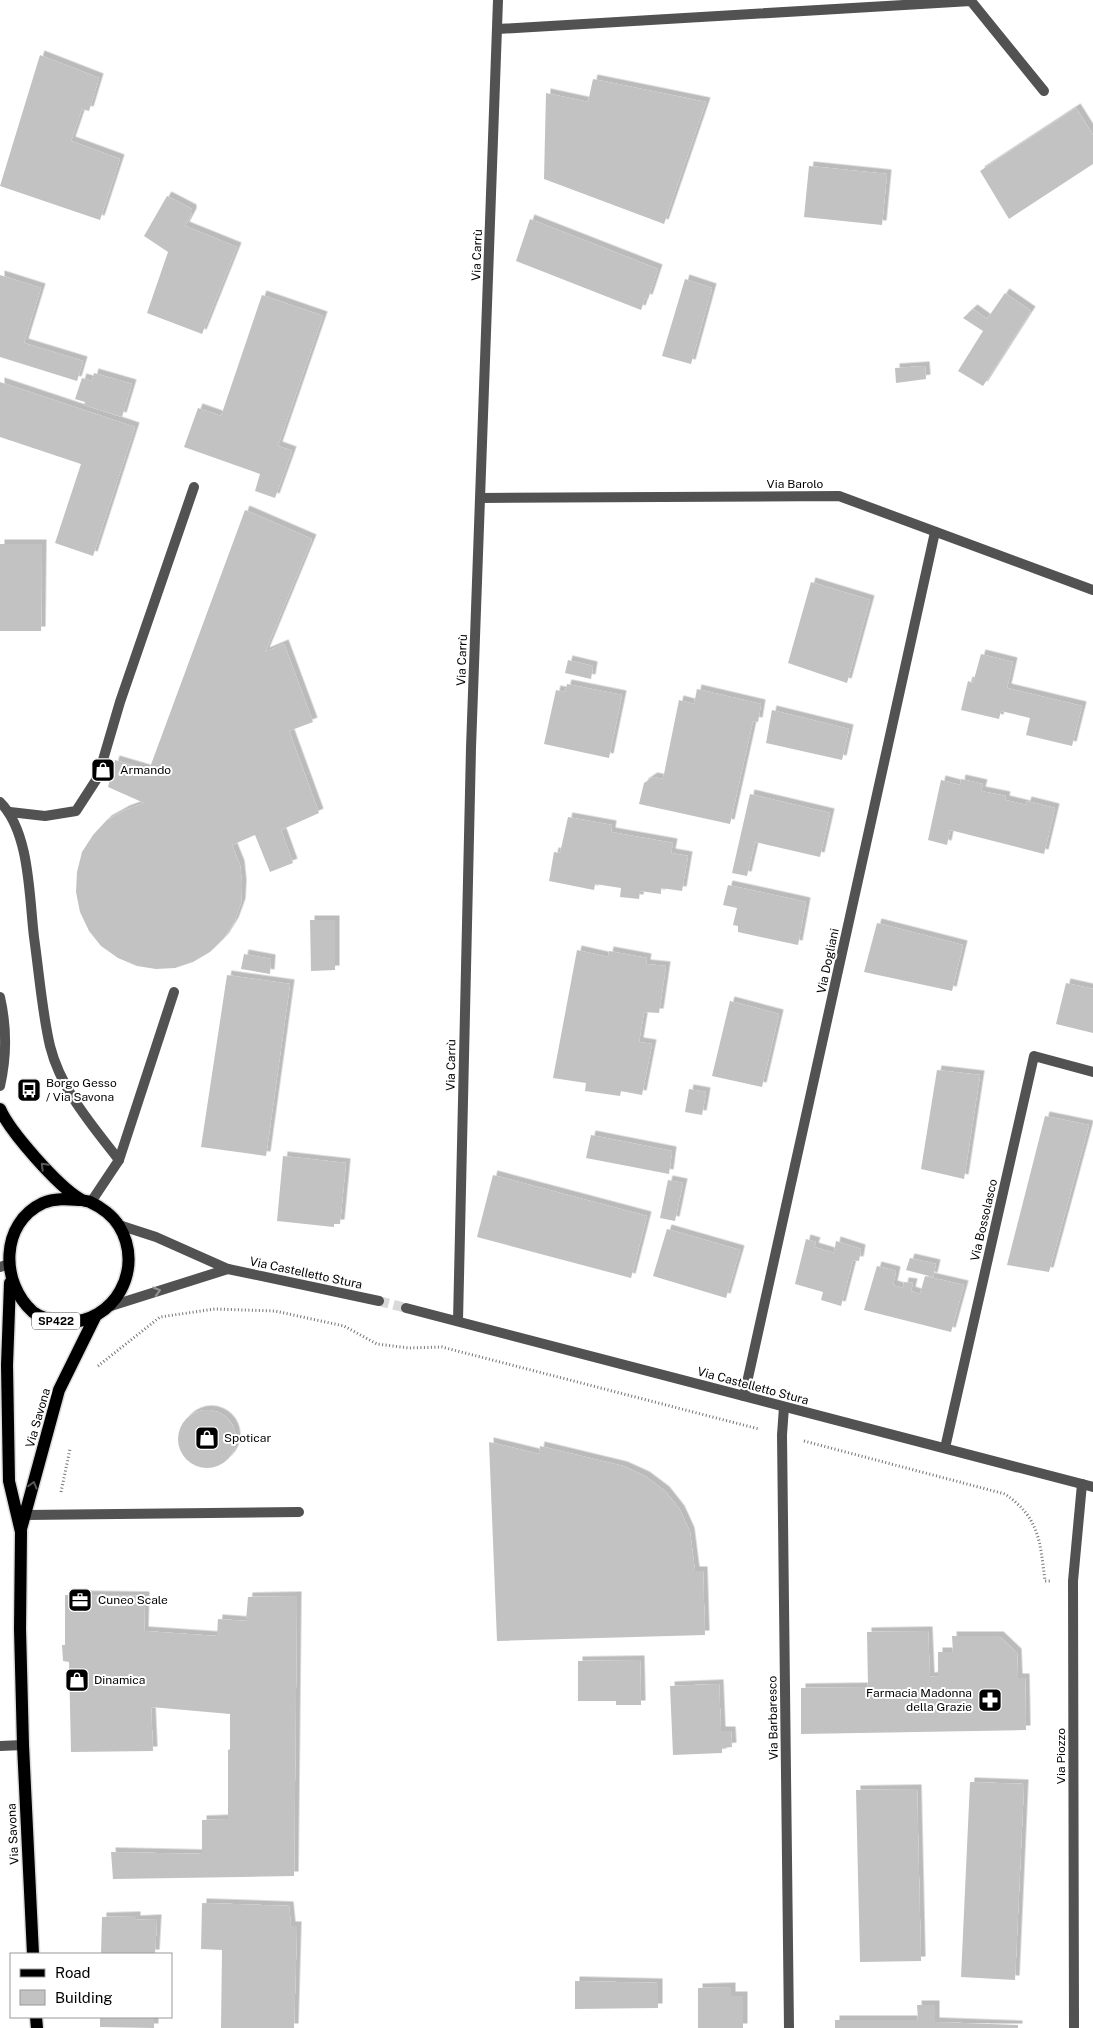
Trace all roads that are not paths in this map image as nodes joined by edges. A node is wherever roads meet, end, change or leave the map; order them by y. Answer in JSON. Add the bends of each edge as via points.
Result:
{"nodes":[{"id":1,"x":498,"y":0,"type":"edge"},
{"id":2,"x":498,"y":29,"type":"junction"},
{"id":3,"x":1044,"y":91,"type":"dead end"},
{"id":4,"x":194,"y":487,"type":"dead end"},
{"id":5,"x":481,"y":498,"type":"junction"},
{"id":6,"x":935,"y":532,"type":"junction"},
{"id":7,"x":1093,"y":590,"type":"edge"},
{"id":8,"x":0,"y":802,"type":"edge"},
{"id":9,"x":10,"y":812,"type":"junction"},
{"id":10,"x":174,"y":992,"type":"dead end"},
{"id":11,"x":0,"y":997,"type":"edge"},
{"id":12,"x":1093,"y":1072,"type":"edge"},
{"id":13,"x":0,"y":1086,"type":"edge"},
{"id":14,"x":0,"y":1109,"type":"edge"},
{"id":15,"x":119,"y":1160,"type":"junction"},
{"id":16,"x":85,"y":1201,"type":"junction"},
{"id":17,"x":119,"y":1225,"type":"junction"},
{"id":18,"x":0,"y":1232,"type":"edge"},
{"id":19,"x":7,"y":1247,"type":"junction"},
{"id":20,"x":3,"y":1266,"type":"edge"},
{"id":21,"x":228,"y":1269,"type":"junction"},
{"id":22,"x":10,"y":1283,"type":"junction"},
{"id":23,"x":379,"y":1301,"type":"tunnel mouth"},
{"id":24,"x":111,"y":1306,"type":"junction"},
{"id":25,"x":406,"y":1308,"type":"tunnel mouth"},
{"id":26,"x":95,"y":1317,"type":"junction"},
{"id":27,"x":458,"y":1321,"type":"junction"},
{"id":28,"x":744,"y":1396,"type":"junction"},
{"id":29,"x":784,"y":1407,"type":"junction"},
{"id":30,"x":945,"y":1448,"type":"junction"},
{"id":31,"x":5,"y":1481,"type":"edge"},
{"id":32,"x":1082,"y":1484,"type":"junction"},
{"id":33,"x":1093,"y":1487,"type":"edge"},
{"id":34,"x":299,"y":1512,"type":"dead end"},
{"id":35,"x":25,"y":1515,"type":"junction"},
{"id":36,"x":21,"y":1532,"type":"junction"},
{"id":37,"x":23,"y":1745,"type":"junction"},
{"id":38,"x":0,"y":1746,"type":"edge"},
{"id":39,"x":33,"y":1953,"type":"edge"},
{"id":40,"x":789,"y":2028,"type":"edge"},
{"id":41,"x":1074,"y":2028,"type":"edge"}],
"edges":[{"from":1,"to":2,"type":"street","name":"Via Carrù"},
{"from":2,"to":3,"type":"street","via":[[971,1]]},
{"from":2,"to":5,"type":"street","name":"Via Carrù"},
{"from":4,"to":9,"type":"street","via":[[120,702],[98,777],[76,811],[45,816]]},
{"from":5,"to":6,"type":"street","name":"Via Barolo","via":[[840,496]]},
{"from":5,"to":27,"type":"street","name":"Via Carrù"},
{"from":6,"to":7,"type":"street","name":"Via Barolo"},
{"from":6,"to":28,"type":"street","name":"Via Dogliani"},
{"from":8,"to":9,"type":"street"},
{"from":9,"to":15,"type":"street","via":[[27,870],[50,1047],[73,1100]]},
{"from":10,"to":15,"type":"street"},
{"from":11,"to":13,"type":"street","via":[[6,1022],[5,1063]]},
{"from":12,"to":30,"type":"street","name":"Via Bossolasco","via":[[1034,1056]]},
{"from":16,"to":14,"type":"main road","number":"SP422","one_way":true,"via":[[24,1145]]},
{"from":15,"to":16,"type":"street"},
{"from":16,"to":17,"type":"main road","number":"SP422","via":[[106,1212]]},
{"from":16,"to":19,"type":"main road","number":"SP422","via":[[61,1198],[42,1204],[26,1214],[14,1229]]},
{"from":17,"to":21,"type":"street","name":"Via Castelletto Stura","via":[[156,1237]]},
{"from":17,"to":24,"type":"main road","number":"SP422","via":[[128,1245],[130,1267],[124,1288]]},
{"from":18,"to":19,"type":"main road","number":"SP422"},
{"from":19,"to":20,"type":"main road","number":"SP422"},
{"from":20,"to":22,"type":"main road","number":"SP422"},
{"from":21,"to":23,"type":"street","name":"Via Castelletto Stura"},
{"from":24,"to":21,"type":"street","name":"Via Castelletto Stura","one_way":true},
{"from":22,"to":26,"type":"main road","number":"SP422","via":[[20,1301],[36,1314],[68,1322]]},
{"from":22,"to":31,"type":"main road","name":"Via Savona","number":"SP422"},
{"from":24,"to":26,"type":"main road","number":"SP422"},
{"from":25,"to":27,"type":"street","name":"Via Castelletto Stura"},
{"from":35,"to":26,"type":"main road","name":"Via Savona","number":"SP422","one_way":true,"via":[[59,1390]]},
{"from":27,"to":28,"type":"street","name":"Via Castelletto Stura"},
{"from":28,"to":29,"type":"street","name":"Via Castelletto Stura"},
{"from":29,"to":30,"type":"street","name":"Via Castelletto Stura"},
{"from":29,"to":40,"type":"street","name":"Via Barbaresco"},
{"from":30,"to":32,"type":"street","name":"Via Castelletto Stura"},
{"from":31,"to":36,"type":"main road","name":"Via Savona","number":"SP422"},
{"from":32,"to":33,"type":"street","name":"Via Castelletto Stura"},
{"from":32,"to":41,"type":"street","name":"Via Piozzo","via":[[1073,1581]]},
{"from":34,"to":35,"type":"street"},
{"from":35,"to":36,"type":"main road","name":"Via Savona","number":"SP422"},
{"from":36,"to":37,"type":"main road","name":"Via Savona","number":"SP422"},
{"from":37,"to":38,"type":"street"},
{"from":37,"to":39,"type":"main road","name":"Via Savona","number":"SP422"}]}
